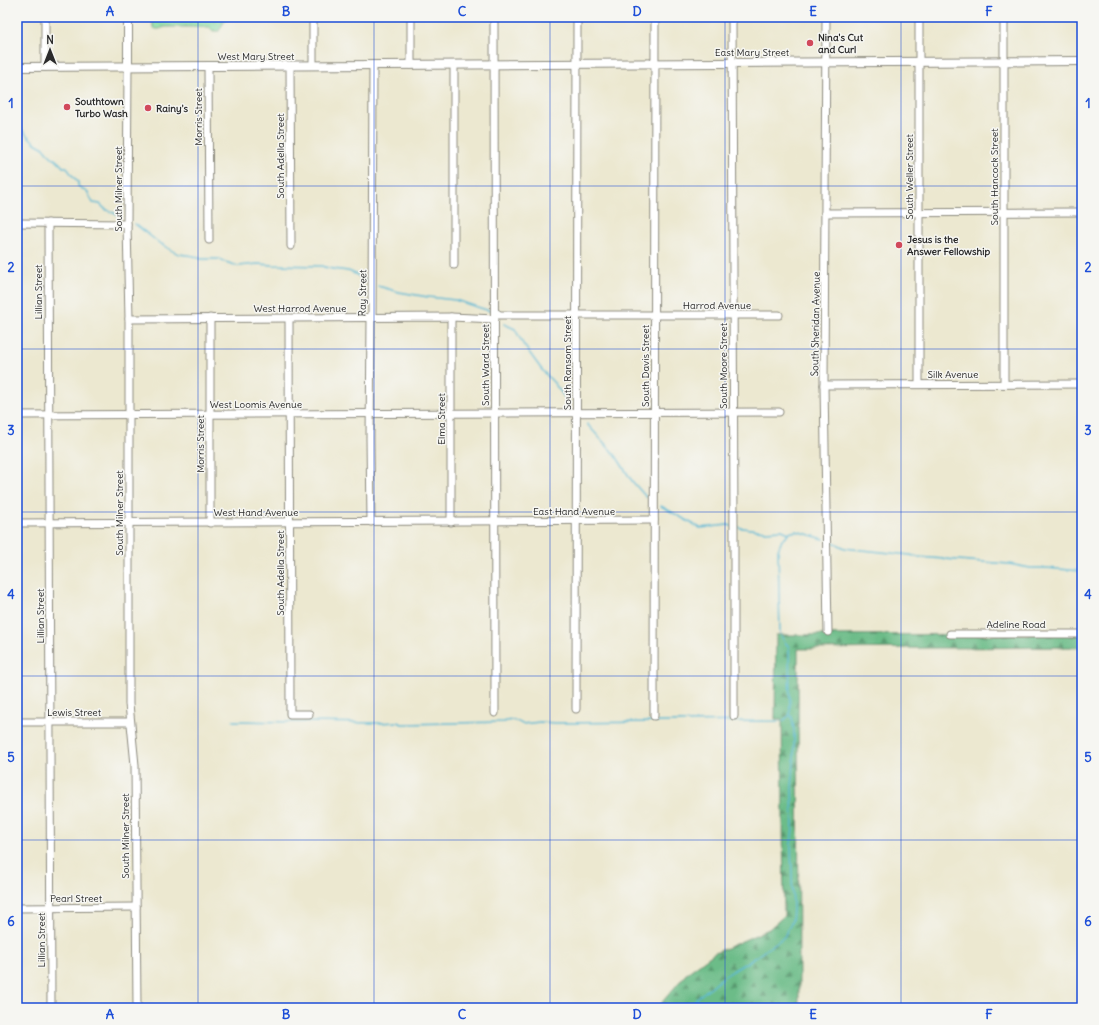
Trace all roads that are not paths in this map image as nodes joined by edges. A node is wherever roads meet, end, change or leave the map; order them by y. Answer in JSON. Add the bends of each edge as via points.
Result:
{"nodes":[{"id":1,"x":45,"y":17,"type":"edge"},
{"id":2,"x":128,"y":17,"type":"edge"},
{"id":3,"x":313,"y":17,"type":"edge"},
{"id":4,"x":412,"y":17,"type":"edge"},
{"id":5,"x":494,"y":17,"type":"edge"},
{"id":6,"x":577,"y":17,"type":"edge"},
{"id":7,"x":655,"y":17,"type":"edge"},
{"id":8,"x":732,"y":17,"type":"edge"},
{"id":9,"x":826,"y":17,"type":"edge"},
{"id":10,"x":918,"y":17,"type":"edge"},
{"id":11,"x":1004,"y":17,"type":"edge"},
{"id":12,"x":1082,"y":61,"type":"edge"},
{"id":13,"x":732,"y":62,"type":"junction"},
{"id":14,"x":826,"y":62,"type":"junction"},
{"id":15,"x":919,"y":62,"type":"junction"},
{"id":16,"x":1004,"y":62,"type":"junction"},
{"id":17,"x":494,"y":63,"type":"junction"},
{"id":18,"x":577,"y":63,"type":"junction"},
{"id":19,"x":655,"y":63,"type":"junction"},
{"id":20,"x":313,"y":65,"type":"junction"},
{"id":21,"x":373,"y":65,"type":"junction"},
{"id":22,"x":411,"y":65,"type":"junction"},
{"id":23,"x":454,"y":65,"type":"junction"},
{"id":24,"x":128,"y":66,"type":"junction"},
{"id":25,"x":208,"y":66,"type":"junction"},
{"id":26,"x":290,"y":66,"type":"junction"},
{"id":27,"x":17,"y":67,"type":"edge"},
{"id":28,"x":45,"y":67,"type":"junction"},
{"id":29,"x":1004,"y":212,"type":"junction"},
{"id":30,"x":1082,"y":212,"type":"edge"},
{"id":31,"x":825,"y":213,"type":"junction"},
{"id":32,"x":919,"y":213,"type":"junction"},
{"id":33,"x":17,"y":223,"type":"edge"},
{"id":34,"x":48,"y":223,"type":"junction"},
{"id":35,"x":128,"y":224,"type":"junction"},
{"id":36,"x":209,"y":240,"type":"dead end"},
{"id":37,"x":291,"y":246,"type":"dead end"},
{"id":38,"x":454,"y":265,"type":"dead end"},
{"id":39,"x":576,"y":315,"type":"junction"},
{"id":40,"x":655,"y":315,"type":"junction"},
{"id":41,"x":733,"y":315,"type":"junction"},
{"id":42,"x":779,"y":315,"type":"dead end"},
{"id":43,"x":451,"y":316,"type":"junction"},
{"id":44,"x":495,"y":316,"type":"junction"},
{"id":45,"x":210,"y":318,"type":"junction"},
{"id":46,"x":289,"y":318,"type":"junction"},
{"id":47,"x":371,"y":318,"type":"junction"},
{"id":48,"x":129,"y":319,"type":"junction"},
{"id":49,"x":919,"y":384,"type":"junction"},
{"id":50,"x":1004,"y":384,"type":"junction"},
{"id":51,"x":1082,"y":384,"type":"edge"},
{"id":52,"x":824,"y":385,"type":"junction"},
{"id":53,"x":576,"y":412,"type":"junction"},
{"id":54,"x":733,"y":412,"type":"junction"},
{"id":55,"x":779,"y":412,"type":"dead end"},
{"id":56,"x":371,"y":413,"type":"junction"},
{"id":57,"x":451,"y":413,"type":"junction"},
{"id":58,"x":495,"y":413,"type":"junction"},
{"id":59,"x":654,"y":413,"type":"junction"},
{"id":60,"x":129,"y":414,"type":"junction"},
{"id":61,"x":210,"y":414,"type":"junction"},
{"id":62,"x":289,"y":414,"type":"junction"},
{"id":63,"x":17,"y":415,"type":"edge"},
{"id":64,"x":49,"y":415,"type":"junction"},
{"id":65,"x":576,"y":520,"type":"junction"},
{"id":66,"x":654,"y":520,"type":"junction"},
{"id":67,"x":495,"y":521,"type":"junction"},
{"id":68,"x":210,"y":522,"type":"junction"},
{"id":69,"x":289,"y":522,"type":"junction"},
{"id":70,"x":371,"y":522,"type":"junction"},
{"id":71,"x":450,"y":522,"type":"junction"},
{"id":72,"x":17,"y":523,"type":"edge"},
{"id":73,"x":49,"y":523,"type":"junction"},
{"id":74,"x":129,"y":523,"type":"junction"},
{"id":75,"x":828,"y":632,"type":"dead end"},
{"id":76,"x":950,"y":634,"type":"dead end"},
{"id":77,"x":1082,"y":634,"type":"edge"},
{"id":78,"x":576,"y":709,"type":"dead end"},
{"id":79,"x":495,"y":713,"type":"dead end"},
{"id":80,"x":309,"y":714,"type":"dead end"},
{"id":81,"x":654,"y":716,"type":"dead end"},
{"id":82,"x":734,"y":716,"type":"dead end"},
{"id":83,"x":17,"y":722,"type":"edge"},
{"id":84,"x":50,"y":722,"type":"junction"},
{"id":85,"x":130,"y":722,"type":"junction"},
{"id":86,"x":136,"y":907,"type":"junction"},
{"id":87,"x":17,"y":908,"type":"edge"},
{"id":88,"x":51,"y":908,"type":"junction"},
{"id":89,"x":51,"y":1008,"type":"edge"},
{"id":90,"x":137,"y":1008,"type":"edge"}],
"edges":[{"from":1,"to":28,"type":"street"},
{"from":2,"to":24,"type":"main road","name":"South Milner Street"},
{"from":3,"to":20,"type":"street"},
{"from":4,"to":22,"type":"street"},
{"from":5,"to":17,"type":"street","name":"South Ward Street"},
{"from":6,"to":18,"type":"street","name":"South Ransom Street"},
{"from":7,"to":19,"type":"street","name":"South Davis Street"},
{"from":8,"to":13,"type":"street","name":"South Moore Street"},
{"from":9,"to":14,"type":"street","name":"South Sheridan Avenue"},
{"from":10,"to":15,"type":"street","name":"South Weller Street"},
{"from":11,"to":16,"type":"street","name":"South Hancock Street"},
{"from":12,"to":16,"type":"main road","name":"East Mary Street"},
{"from":13,"to":14,"type":"main road","name":"East Mary Street"},
{"from":13,"to":19,"type":"main road","name":"East Mary Street"},
{"from":13,"to":41,"type":"street","name":"South Moore Street"},
{"from":14,"to":15,"type":"main road","name":"East Mary Street"},
{"from":14,"to":31,"type":"street","name":"South Sheridan Avenue"},
{"from":15,"to":16,"type":"main road","name":"East Mary Street"},
{"from":15,"to":32,"type":"street","name":"South Weller Street"},
{"from":16,"to":29,"type":"street","name":"South Hancock Street"},
{"from":17,"to":18,"type":"main road","name":"East Mary Street"},
{"from":17,"to":23,"type":"main road","name":"West Mary Street"},
{"from":17,"to":44,"type":"street","name":"South Ward Street"},
{"from":18,"to":19,"type":"main road","name":"East Mary Street"},
{"from":18,"to":39,"type":"street","name":"South Ransom Street"},
{"from":19,"to":40,"type":"street","name":"South Davis Street"},
{"from":20,"to":21,"type":"main road","name":"West Mary Street"},
{"from":20,"to":26,"type":"main road","name":"West Mary Street"},
{"from":21,"to":22,"type":"main road","name":"West Mary Street"},
{"from":21,"to":47,"type":"street","name":"Ray Street"},
{"from":22,"to":23,"type":"main road","name":"West Mary Street"},
{"from":23,"to":38,"type":"street"},
{"from":24,"to":25,"type":"main road","name":"West Mary Street"},
{"from":24,"to":28,"type":"main road","name":"West Mary Street"},
{"from":24,"to":35,"type":"street","name":"South Milner Street"},
{"from":25,"to":26,"type":"main road","name":"West Mary Street"},
{"from":25,"to":36,"type":"street","name":"Morris Street"},
{"from":26,"to":37,"type":"street","name":"South Adella Street"},
{"from":27,"to":28,"type":"main road","name":"West Mary Street"},
{"from":29,"to":30,"type":"street"},
{"from":29,"to":32,"type":"street"},
{"from":29,"to":50,"type":"street","name":"South Hancock Street"},
{"from":31,"to":32,"type":"street"},
{"from":31,"to":52,"type":"street","name":"South Sheridan Avenue"},
{"from":32,"to":49,"type":"street","name":"South Weller Street"},
{"from":33,"to":34,"type":"street"},
{"from":34,"to":35,"type":"street"},
{"from":34,"to":64,"type":"street","name":"Lillian Street"},
{"from":35,"to":48,"type":"street","name":"South Milner Street"},
{"from":39,"to":40,"type":"street","name":"Harrod Avenue"},
{"from":39,"to":44,"type":"street","name":"West Harrod Avenue"},
{"from":39,"to":53,"type":"street","name":"South Ransom Street"},
{"from":40,"to":41,"type":"street","name":"Harrod Avenue"},
{"from":40,"to":59,"type":"street","name":"South Davis Street"},
{"from":41,"to":42,"type":"street","name":"Harrod Avenue"},
{"from":41,"to":54,"type":"street","name":"South Moore Street"},
{"from":43,"to":44,"type":"street","name":"West Harrod Avenue"},
{"from":43,"to":47,"type":"street","name":"West Harrod Avenue"},
{"from":43,"to":57,"type":"street","name":"Elma Street"},
{"from":44,"to":58,"type":"street","name":"South Ward Street"},
{"from":45,"to":46,"type":"street","name":"West Harrod Avenue"},
{"from":45,"to":48,"type":"street","name":"West Harrod Avenue"},
{"from":45,"to":61,"type":"street","name":"Morris Street"},
{"from":46,"to":47,"type":"street","name":"West Harrod Avenue"},
{"from":46,"to":62,"type":"street","name":"South Adella Street"},
{"from":47,"to":56,"type":"street","name":"Ray Street"},
{"from":48,"to":60,"type":"street","name":"South Milner Street"},
{"from":49,"to":50,"type":"street","name":"Silk Avenue"},
{"from":49,"to":52,"type":"street","name":"Silk Avenue"},
{"from":50,"to":51,"type":"street","name":"Silk Avenue"},
{"from":52,"to":75,"type":"street","name":"South Sheridan Avenue"},
{"from":53,"to":58,"type":"street","name":"West Loomis Avenue"},
{"from":53,"to":59,"type":"street","name":"West Loomis Avenue"},
{"from":53,"to":65,"type":"street","name":"South Ransom Street"},
{"from":54,"to":55,"type":"street","name":"West Loomis Avenue"},
{"from":54,"to":59,"type":"street","name":"West Loomis Avenue"},
{"from":54,"to":82,"type":"street","name":"South Moore Street"},
{"from":56,"to":57,"type":"street","name":"West Loomis Avenue"},
{"from":56,"to":62,"type":"street","name":"West Loomis Avenue"},
{"from":56,"to":70,"type":"street","name":"Ray Street"},
{"from":57,"to":58,"type":"street","name":"West Loomis Avenue"},
{"from":57,"to":71,"type":"street","name":"Elma Street"},
{"from":58,"to":67,"type":"street","name":"South Ward Street"},
{"from":59,"to":66,"type":"street","name":"South Davis Street"},
{"from":60,"to":61,"type":"street","name":"West Loomis Avenue"},
{"from":60,"to":64,"type":"street","name":"West Loomis Avenue"},
{"from":60,"to":74,"type":"street","name":"South Milner Street"},
{"from":61,"to":62,"type":"street","name":"West Loomis Avenue"},
{"from":61,"to":68,"type":"street","name":"Morris Street"},
{"from":62,"to":69,"type":"street","name":"South Adella Street"},
{"from":63,"to":64,"type":"street","name":"West Loomis Avenue"},
{"from":64,"to":73,"type":"street","name":"Lillian Street"},
{"from":65,"to":66,"type":"street","name":"East Hand Avenue"},
{"from":65,"to":67,"type":"street","name":"East Hand Avenue"},
{"from":65,"to":78,"type":"street","name":"South Ransom Street"},
{"from":66,"to":81,"type":"street","name":"South Davis Street"},
{"from":67,"to":71,"type":"street","name":"West Hand Avenue"},
{"from":67,"to":79,"type":"street","name":"South Ward Street"},
{"from":68,"to":69,"type":"street","name":"West Hand Avenue"},
{"from":68,"to":74,"type":"street","name":"West Hand Avenue"},
{"from":69,"to":70,"type":"street","name":"West Hand Avenue"},
{"from":69,"to":80,"type":"street","name":"South Adella Street","via":[[290,714]]},
{"from":70,"to":71,"type":"street","name":"West Hand Avenue"},
{"from":72,"to":73,"type":"street","name":"West Hand Avenue"},
{"from":73,"to":74,"type":"street","name":"West Hand Avenue"},
{"from":73,"to":84,"type":"street","name":"Lillian Street"},
{"from":74,"to":85,"type":"street","name":"South Milner Street"},
{"from":76,"to":77,"type":"street","name":"Adeline Road"},
{"from":83,"to":84,"type":"street","name":"Lewis Street"},
{"from":84,"to":85,"type":"street","name":"Lewis Street"},
{"from":84,"to":88,"type":"street","name":"Lillian Street"},
{"from":85,"to":86,"type":"street","name":"South Milner Street","via":[[135,765]]},
{"from":86,"to":88,"type":"street","name":"Pearl Street"},
{"from":86,"to":90,"type":"street","name":"South Milner Street"},
{"from":87,"to":88,"type":"street","name":"Pearl Street"},
{"from":88,"to":89,"type":"street","name":"Lillian Street"}]}
